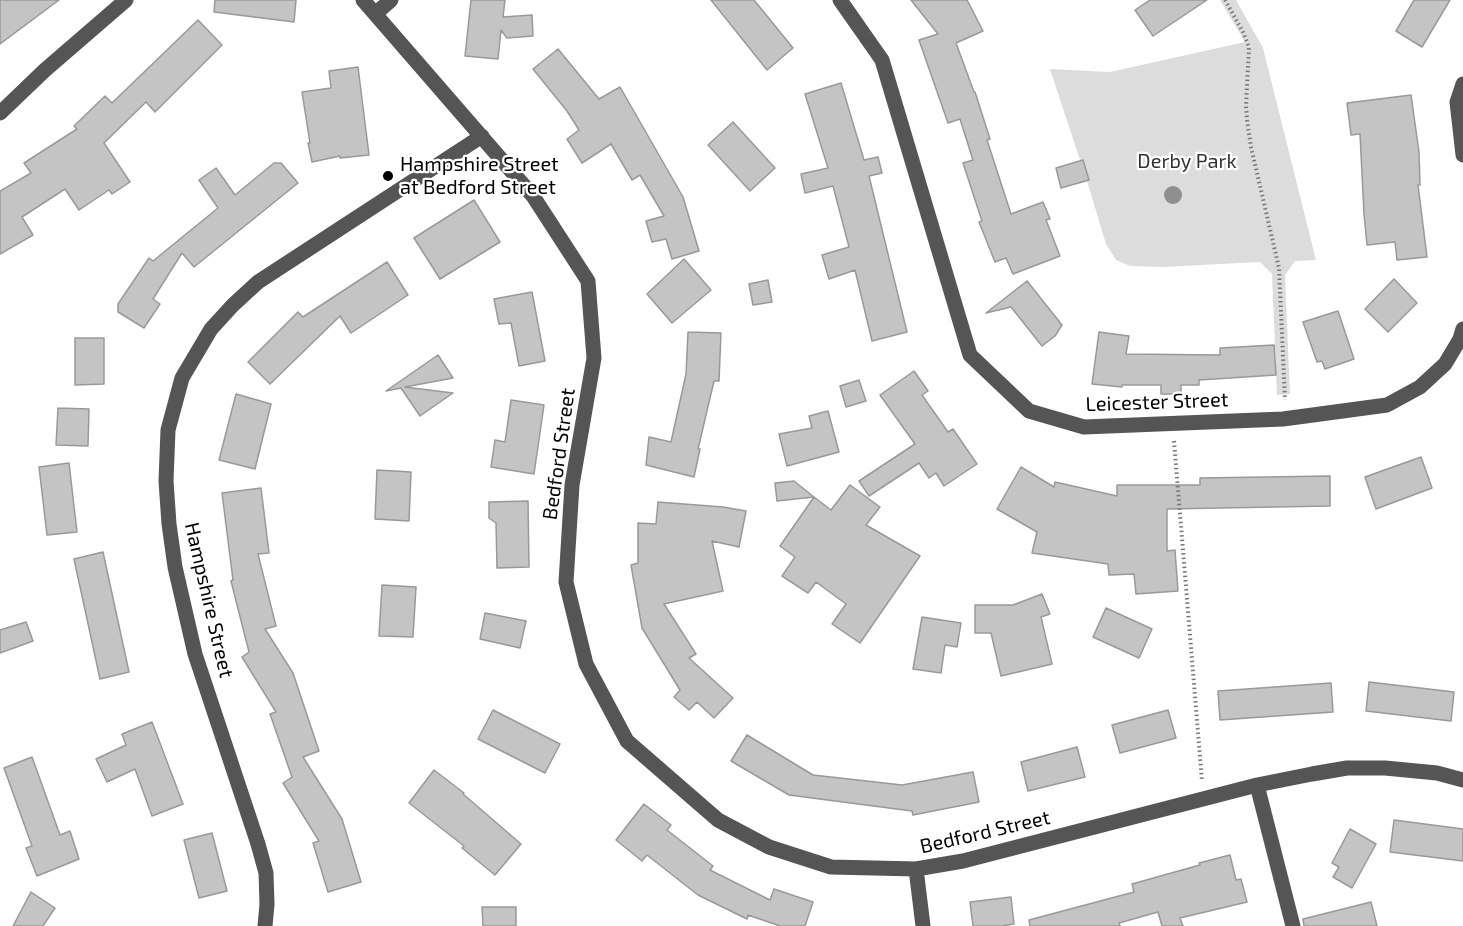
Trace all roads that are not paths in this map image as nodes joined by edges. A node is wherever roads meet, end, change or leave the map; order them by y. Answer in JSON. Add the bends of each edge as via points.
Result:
{"nodes":[{"id":1,"x":126,"y":0,"type":"edge"},
{"id":2,"x":363,"y":0,"type":"edge"},
{"id":3,"x":391,"y":0,"type":"edge"},
{"id":4,"x":840,"y":0,"type":"edge"},
{"id":5,"x":375,"y":14,"type":"junction"},
{"id":6,"x":1463,"y":84,"type":"edge"},
{"id":7,"x":0,"y":113,"type":"edge"},
{"id":8,"x":482,"y":136,"type":"junction"},
{"id":9,"x":1463,"y":154,"type":"edge"},
{"id":10,"x":1463,"y":328,"type":"edge"},
{"id":11,"x":1463,"y":780,"type":"edge"},
{"id":12,"x":1257,"y":785,"type":"junction"},
{"id":13,"x":916,"y":869,"type":"junction"},
{"id":14,"x":265,"y":926,"type":"edge"},
{"id":15,"x":923,"y":926,"type":"edge"},
{"id":16,"x":1293,"y":926,"type":"edge"}],
"edges":[{"from":1,"to":7,"type":"street"},
{"from":2,"to":5,"type":"street","name":"Bedford Street"},
{"from":3,"to":5,"type":"street"},
{"from":4,"to":10,"type":"street","name":"Leicester Street","via":[[882,60],[970,355],[1029,411],[1084,427],[1286,418],[1387,405],[1420,387],[1445,364]]},
{"from":5,"to":8,"type":"street","name":"Bedford Street"},
{"from":6,"to":9,"type":"street","via":[[1457,102]]},
{"from":8,"to":13,"type":"street","name":"Bedford Street","via":[[533,196],[588,281],[594,358],[572,485],[566,582],[586,664],[627,741],[718,820],[769,847],[831,867]]},
{"from":8,"to":14,"type":"street","name":"Hampshire Street","via":[[258,282],[211,329],[182,378],[168,430],[166,481],[175,567],[195,654],[266,873]]},
{"from":11,"to":12,"type":"street","name":"Bedford Street","via":[[1411,770],[1347,768]]},
{"from":12,"to":13,"type":"street","name":"Bedford Street","via":[[975,858]]},
{"from":12,"to":16,"type":"street"},
{"from":13,"to":15,"type":"street"}]}
